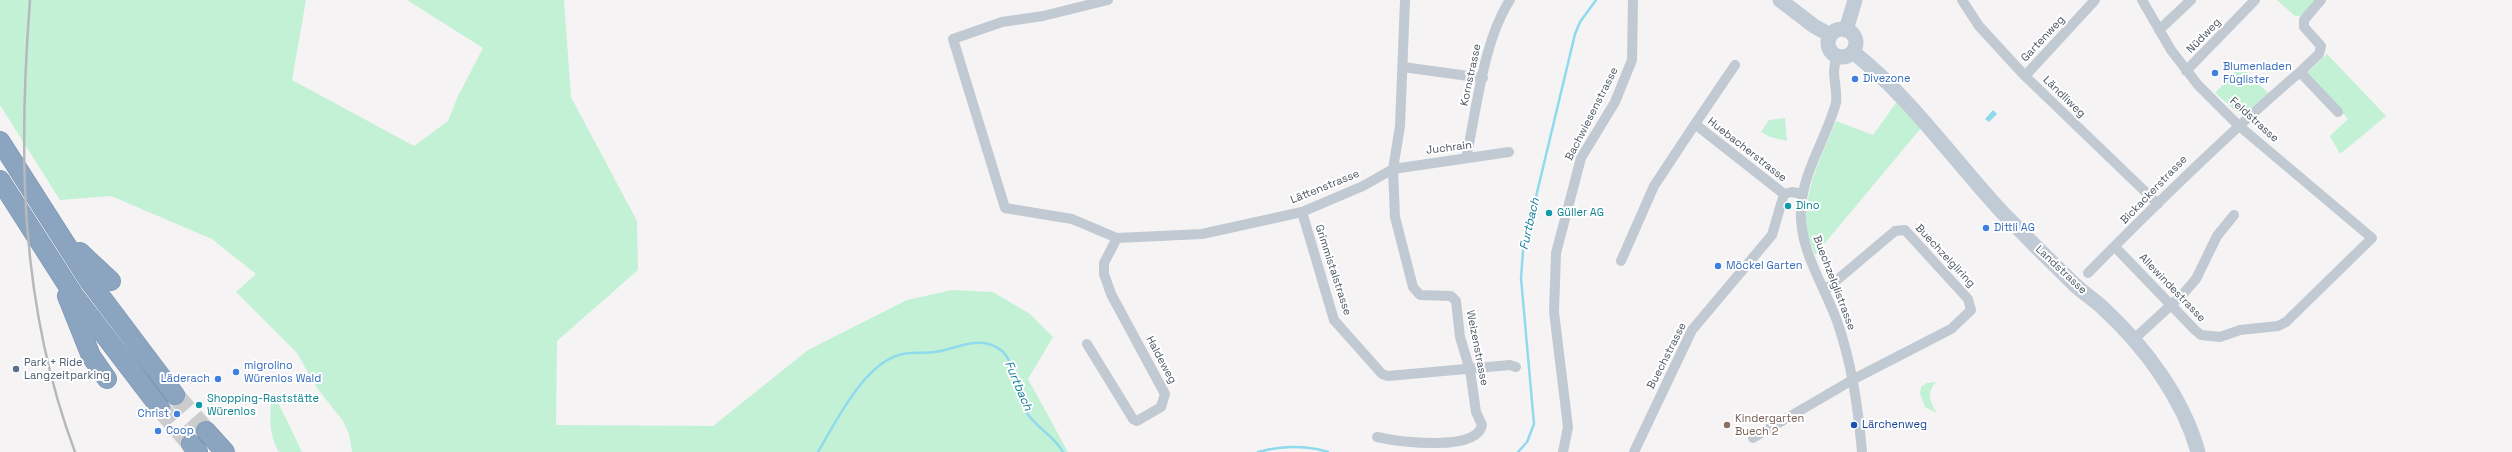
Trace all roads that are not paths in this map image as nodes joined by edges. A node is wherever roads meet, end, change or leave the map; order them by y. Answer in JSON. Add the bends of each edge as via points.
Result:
{"nodes":[{"id":1,"x":1108,"y":0,"type":"edge"},
{"id":2,"x":1405,"y":0,"type":"edge"},
{"id":3,"x":1510,"y":0,"type":"edge"},
{"id":4,"x":1633,"y":0,"type":"edge"},
{"id":5,"x":1780,"y":0,"type":"edge"},
{"id":6,"x":1855,"y":0,"type":"edge"},
{"id":7,"x":1962,"y":0,"type":"edge"},
{"id":8,"x":2095,"y":0,"type":"edge"},
{"id":9,"x":2142,"y":0,"type":"edge"},
{"id":10,"x":2191,"y":0,"type":"edge"},
{"id":11,"x":2255,"y":0,"type":"edge"},
{"id":12,"x":2321,"y":0,"type":"edge"},
{"id":13,"x":1846,"y":30,"type":"junction"},
{"id":14,"x":2159,"y":30,"type":"junction"},
{"id":15,"x":1830,"y":36,"type":"junction"},
{"id":16,"x":1853,"y":52,"type":"junction"},
{"id":17,"x":1837,"y":56,"type":"junction"},
{"id":18,"x":1735,"y":65,"type":"dead end"},
{"id":19,"x":1403,"y":67,"type":"junction"},
{"id":20,"x":2186,"y":71,"type":"junction"},
{"id":21,"x":2300,"y":72,"type":"junction"},
{"id":22,"x":2025,"y":76,"type":"junction"},
{"id":23,"x":1483,"y":78,"type":"junction"},
{"id":24,"x":2338,"y":112,"type":"dead end"},
{"id":25,"x":1695,"y":124,"type":"junction"},
{"id":26,"x":2238,"y":125,"type":"junction"},
{"id":27,"x":0,"y":141,"type":"edge"},
{"id":28,"x":1509,"y":152,"type":"dead end"},
{"id":29,"x":1466,"y":158,"type":"junction"},
{"id":30,"x":1393,"y":169,"type":"junction"},
{"id":31,"x":0,"y":180,"type":"edge"},
{"id":32,"x":1784,"y":194,"type":"junction"},
{"id":33,"x":1803,"y":194,"type":"junction"},
{"id":34,"x":2158,"y":204,"type":"junction"},
{"id":35,"x":1302,"y":212,"type":"junction"},
{"id":36,"x":2234,"y":215,"type":"dead end"},
{"id":37,"x":54,"y":230,"type":"junction"},
{"id":38,"x":1117,"y":238,"type":"junction"},
{"id":39,"x":2372,"y":238,"type":"joint"},
{"id":40,"x":2115,"y":247,"type":"junction"},
{"id":41,"x":1621,"y":261,"type":"dead end"},
{"id":42,"x":58,"y":272,"type":"junction"},
{"id":43,"x":2088,"y":273,"type":"dead end"},
{"id":44,"x":111,"y":281,"type":"dead end"},
{"id":45,"x":1824,"y":291,"type":"junction"},
{"id":46,"x":2171,"y":306,"type":"junction"},
{"id":47,"x":2133,"y":340,"type":"junction"},
{"id":48,"x":1087,"y":344,"type":"dead end"},
{"id":49,"x":1516,"y":367,"type":"dead end"},
{"id":50,"x":1470,"y":370,"type":"junction"},
{"id":51,"x":107,"y":379,"type":"dead end"},
{"id":52,"x":1854,"y":379,"type":"junction"},
{"id":53,"x":175,"y":395,"type":"tunnel mouth"},
{"id":54,"x":160,"y":408,"type":"tunnel mouth"},
{"id":55,"x":206,"y":431,"type":"tunnel mouth"},
{"id":56,"x":1376,"y":437,"type":"dead end"},
{"id":57,"x":1753,"y":438,"type":"dead end"},
{"id":58,"x":225,"y":452,"type":"edge"},
{"id":59,"x":1563,"y":452,"type":"edge"},
{"id":60,"x":1634,"y":452,"type":"edge"},
{"id":61,"x":1862,"y":452,"type":"edge"},
{"id":62,"x":2198,"y":452,"type":"edge"}],
"edges":[{"from":1,"to":38,"type":"street","name":"Lättenstrasse","via":[[1043,16],[1002,22],[953,39],[1005,208],[1060,216]]},
{"from":2,"to":19,"type":"street"},
{"from":3,"to":23,"type":"street","name":"Kornstrasse","via":[[1501,13],[1491,38]]},
{"from":4,"to":59,"type":"street","name":"Bachwiesenstrasse","via":[[1632,60],[1615,102],[1581,158],[1556,253],[1554,312],[1568,427]]},
{"from":5,"to":15,"type":"main road"},
{"from":6,"to":13,"type":"main road"},
{"from":7,"to":22,"type":"street","name":"Ländliweg","via":[[1979,26]]},
{"from":8,"to":22,"type":"street","name":"Gartenweg"},
{"from":9,"to":14,"type":"street","name":"Feldstrasse"},
{"from":10,"to":14,"type":"street"},
{"from":11,"to":20,"type":"street","name":"Nüdweg"},
{"from":12,"to":21,"type":"street","name":"Bickackerstrasse","via":[[2304,20],[2304,28],[2321,46],[2319,54]]},
{"from":13,"to":15,"type":"main road","via":[[1837,30]]},
{"from":13,"to":16,"type":"main road","via":[[1855,39]]},
{"from":14,"to":20,"type":"street","name":"Feldstrasse"},
{"from":15,"to":17,"type":"main road","via":[[1828,45]]},
{"from":16,"to":17,"type":"main road","via":[[1848,56]]},
{"from":16,"to":47,"type":"main road","name":"Landstrasse","via":[[1881,74],[2017,227],[2076,286],[2111,315]]},
{"from":17,"to":33,"type":"street","name":"Buechzelglistrasse","via":[[1832,71],[1836,103]]},
{"from":18,"to":25,"type":"street","name":"Huebacherstrasse"},
{"from":19,"to":23,"type":"street"},
{"from":19,"to":30,"type":"street","via":[[1400,126]]},
{"from":20,"to":26,"type":"street","name":"Feldstrasse"},
{"from":21,"to":24,"type":"street"},
{"from":21,"to":26,"type":"street","name":"Bickackerstrasse"},
{"from":22,"to":34,"type":"street","name":"Ländliweg"},
{"from":23,"to":29,"type":"street","name":"Kornstrasse"},
{"from":25,"to":32,"type":"street","name":"Huebacherstrasse"},
{"from":25,"to":41,"type":"street","name":"Huebacherstrasse","via":[[1654,186]]},
{"from":26,"to":34,"type":"street","name":"Bickackerstrasse"},
{"from":26,"to":39,"type":"street","name":"Feldstrasse"},
{"from":27,"to":37,"type":"highway"},
{"from":28,"to":29,"type":"street","name":"Juchrain"},
{"from":29,"to":30,"type":"street","name":"Juchrain"},
{"from":30,"to":35,"type":"street","name":"Lättenstrasse","via":[[1363,186]]},
{"from":30,"to":50,"type":"street","name":"Weizenstrasse","via":[[1395,217],[1413,287],[1420,295],[1451,296],[1456,301],[1460,337]]},
{"from":31,"to":42,"type":"highway"},
{"from":32,"to":33,"type":"street"},
{"from":32,"to":60,"type":"street","name":"Buechstrasse","via":[[1772,234],[1692,330]]},
{"from":33,"to":45,"type":"street","name":"Buechzelglistrasse","via":[[1800,211],[1804,241]]},
{"from":34,"to":40,"type":"street","name":"Bickackerstrasse"},
{"from":35,"to":38,"type":"street","name":"Lättenstrasse","via":[[1202,234]]},
{"from":35,"to":50,"type":"street","name":"Grimmistalstrasse","via":[[1334,320],[1382,374],[1388,376]]},
{"from":36,"to":46,"type":"street","via":[[2217,236],[2196,279]]},
{"from":37,"to":44,"type":"highway"},
{"from":37,"to":53,"type":"highway","via":[[117,321]]},
{"from":38,"to":48,"type":"street","name":"Haldeweg","via":[[1104,263],[1104,274],[1111,294],[1165,394],[1161,407],[1137,421],[1133,419]]},
{"from":39,"to":46,"type":"street","name":"Allewindestrasse","via":[[2295,315],[2278,326],[2240,330],[2220,337],[2211,337],[2195,330]]},
{"from":40,"to":43,"type":"street","name":"Bickackerstrasse"},
{"from":40,"to":46,"type":"street","name":"Allewindestrasse"},
{"from":42,"to":51,"type":"highway","via":[[87,347]]},
{"from":42,"to":54,"type":"highway","via":[[101,333]]},
{"from":45,"to":52,"type":"street","name":"Buechzelglistrasse"},
{"from":45,"to":52,"type":"street","name":"Buechzelgliring","via":[[1895,231],[1905,230],[1968,299],[1970,310],[1951,329]]},
{"from":46,"to":47,"type":"street"},
{"from":47,"to":62,"type":"main road","name":"Landstrasse","via":[[2172,393],[2189,424]]},
{"from":49,"to":50,"type":"street","via":[[1510,365]]},
{"from":50,"to":56,"type":"street","name":"Weizenstrasse","via":[[1476,412],[1482,425],[1479,435],[1468,444],[1444,450]]},
{"from":52,"to":57,"type":"street"},
{"from":52,"to":61,"type":"street","name":"Buechzelglistrasse"},
{"from":55,"to":58,"type":"highway"}]}
